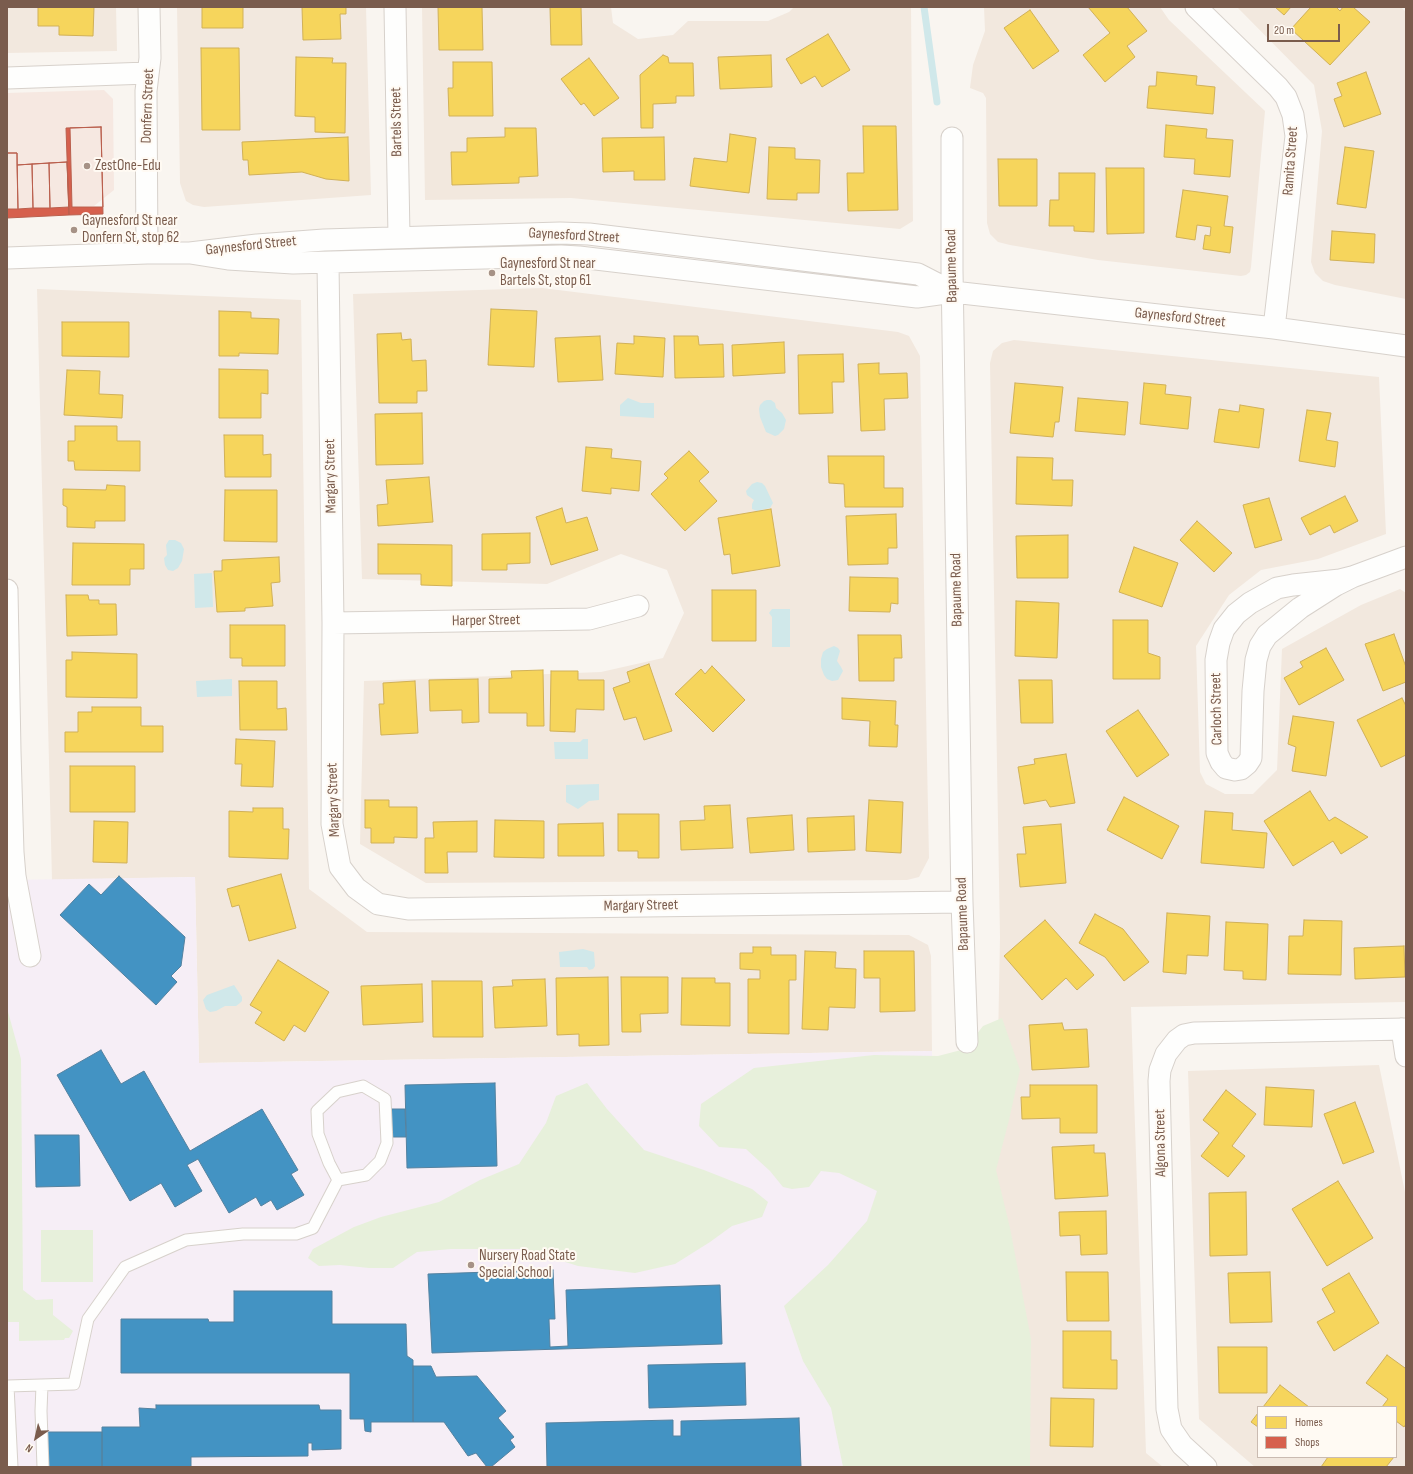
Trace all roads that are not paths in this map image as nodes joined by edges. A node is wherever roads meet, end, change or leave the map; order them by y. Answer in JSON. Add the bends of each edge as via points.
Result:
{"nodes":[{"id":1,"x":149,"y":7,"type":"edge"},
{"id":2,"x":395,"y":7,"type":"edge"},
{"id":3,"x":1196,"y":7,"type":"edge"},
{"id":4,"x":148,"y":73,"type":"junction"},
{"id":5,"x":7,"y":78,"type":"edge"},
{"id":6,"x":952,"y":138,"type":"dead end"},
{"id":7,"x":399,"y":237,"type":"junction"},
{"id":8,"x":147,"y":253,"type":"junction"},
{"id":9,"x":190,"y":253,"type":"junction"},
{"id":10,"x":7,"y":258,"type":"edge"},
{"id":11,"x":328,"y":263,"type":"junction"},
{"id":12,"x":953,"y":292,"type":"junction"},
{"id":13,"x":1274,"y":328,"type":"junction"},
{"id":14,"x":1406,"y":346,"type":"edge"},
{"id":15,"x":1406,"y":557,"type":"edge"},
{"id":16,"x":1352,"y":577,"type":"junction"},
{"id":17,"x":7,"y":590,"type":"edge"},
{"id":18,"x":638,"y":606,"type":"dead end"},
{"id":19,"x":334,"y":623,"type":"junction"},
{"id":20,"x":8,"y":751,"type":"edge"},
{"id":21,"x":962,"y":902,"type":"junction"},
{"id":22,"x":30,"y":956,"type":"dead end"},
{"id":23,"x":1404,"y":1029,"type":"edge"},
{"id":24,"x":967,"y":1042,"type":"dead end"},
{"id":25,"x":1406,"y":1056,"type":"edge"},
{"id":26,"x":338,"y":1180,"type":"junction"},
{"id":27,"x":42,"y":1385,"type":"junction"},
{"id":28,"x":12,"y":1467,"type":"edge"},
{"id":29,"x":43,"y":1467,"type":"edge"},
{"id":30,"x":1206,"y":1467,"type":"edge"}],
"edges":[{"from":1,"to":4,"type":"street","name":"Donfern Street"},
{"from":2,"to":7,"type":"street","name":"Bartels Street"},
{"from":3,"to":13,"type":"street","name":"Ramita Street","via":[[1278,87],[1286,97],[1293,115],[1296,136]]},
{"from":4,"to":5,"type":"street"},
{"from":4,"to":8,"type":"street","name":"Donfern Street"},
{"from":6,"to":12,"type":"street","name":"Bapaume Road"},
{"from":7,"to":9,"type":"street","name":"Gaynesford Street","via":[[284,242]]},
{"from":7,"to":12,"type":"street","name":"Gaynesford Street","via":[[589,234],[918,274]]},
{"from":8,"to":9,"type":"street","name":"Gaynesford Street"},
{"from":8,"to":10,"type":"street","name":"Gaynesford Street"},
{"from":9,"to":11,"type":"street","name":"Gaynesford Street","via":[[262,262]]},
{"from":11,"to":12,"type":"street","name":"Gaynesford Street","via":[[560,256],[917,297]]},
{"from":11,"to":19,"type":"street","name":"Margary Street"},
{"from":12,"to":13,"type":"street","name":"Gaynesford Street"},
{"from":12,"to":21,"type":"street","name":"Bapaume Road"},
{"from":13,"to":14,"type":"street","name":"Gaynesford Street"},
{"from":15,"to":16,"type":"street","name":"Carloch Street"},
{"from":16,"to":16,"type":"street","name":"Carloch Street","via":[[1300,608],[1272,630],[1263,641],[1255,668],[1250,758],[1241,769],[1226,768],[1218,753],[1216,660],[1218,643],[1224,629],[1236,614],[1250,603],[1278,588]]},
{"from":17,"to":20,"type":"street"},
{"from":18,"to":19,"type":"street","name":"Harper Street","via":[[589,619]]},
{"from":19,"to":21,"type":"street","name":"Margary Street","via":[[332,824],[340,867],[356,888],[378,904],[408,909]]},
{"from":20,"to":22,"type":"street","via":[[15,876]]},
{"from":21,"to":24,"type":"street","name":"Bapaume Road"},
{"from":23,"to":25,"type":"street"},
{"from":23,"to":30,"type":"street","name":"Algona Street","via":[[1194,1033],[1177,1040],[1166,1054],[1160,1070],[1160,1080],[1167,1409],[1171,1429],[1182,1446]]},
{"from":26,"to":26,"type":"lane","via":[[366,1175],[380,1161],[387,1143],[385,1099],[363,1086],[337,1092],[317,1111],[318,1134]]},
{"from":26,"to":27,"type":"lane","via":[[312,1228],[296,1234],[243,1234],[186,1240],[125,1267],[88,1319],[74,1384]]},
{"from":27,"to":28,"type":"lane","via":[[8,1386]]},
{"from":27,"to":29,"type":"lane"}]}
